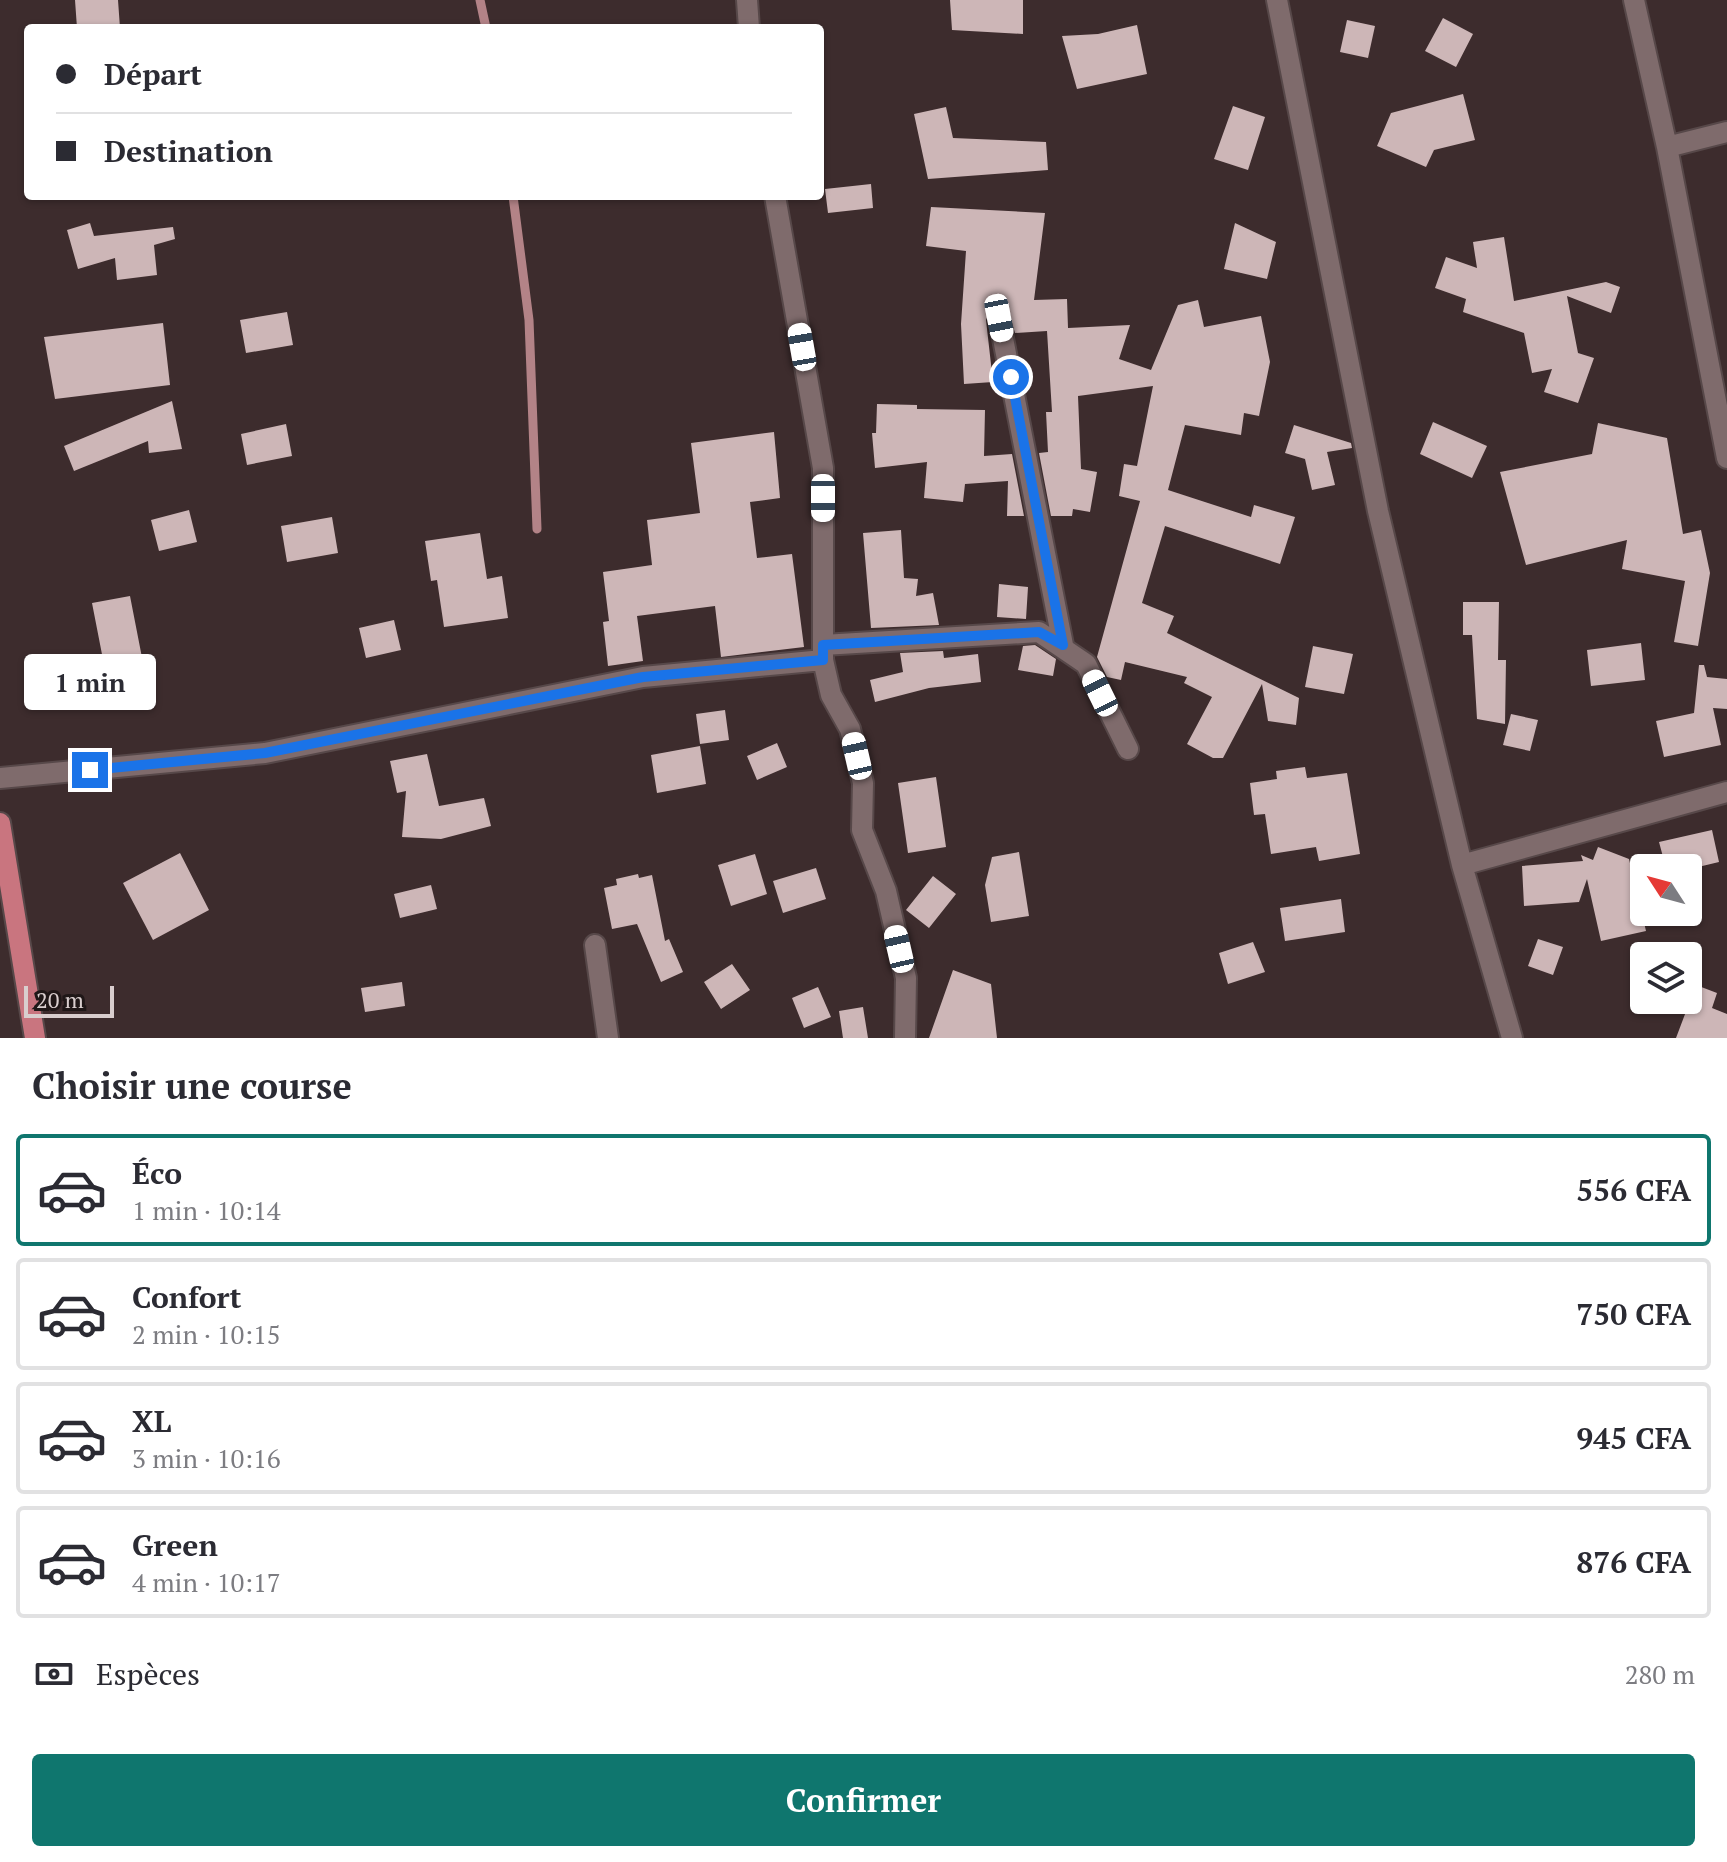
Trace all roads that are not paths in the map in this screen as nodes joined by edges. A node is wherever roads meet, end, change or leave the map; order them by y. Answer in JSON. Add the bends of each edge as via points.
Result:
{"nodes":[{"id":1,"x":747,"y":0,"type":"edge"},
{"id":2,"x":1277,"y":0,"type":"edge"},
{"id":3,"x":1634,"y":0,"type":"edge"},
{"id":4,"x":749,"y":24,"type":"edge"},
{"id":5,"x":1727,"y":132,"type":"edge"},
{"id":6,"x":1667,"y":147,"type":"junction"},
{"id":7,"x":776,"y":200,"type":"edge"},
{"id":8,"x":999,"y":318,"type":"dead end"},
{"id":9,"x":1727,"y":458,"type":"edge"},
{"id":10,"x":1063,"y":645,"type":"junction"},
{"id":11,"x":823,"y":653,"type":"junction"},
{"id":12,"x":1128,"y":749,"type":"dead end"},
{"id":13,"x":0,"y":778,"type":"edge"},
{"id":14,"x":1727,"y":792,"type":"edge"},
{"id":15,"x":0,"y":823,"type":"edge"},
{"id":16,"x":1462,"y":865,"type":"junction"},
{"id":17,"x":595,"y":945,"type":"dead end"},
{"id":18,"x":35,"y":1038,"type":"edge"},
{"id":19,"x":608,"y":1038,"type":"edge"},
{"id":20,"x":905,"y":1038,"type":"edge"},
{"id":21,"x":1512,"y":1038,"type":"edge"}],
"edges":[{"from":1,"to":4,"type":"street"},
{"from":2,"to":16,"type":"street","via":[[1378,511]]},
{"from":3,"to":6,"type":"street"},
{"from":5,"to":6,"type":"street"},
{"from":6,"to":9,"type":"street"},
{"from":7,"to":11,"type":"street","via":[[823,468]]},
{"from":8,"to":10,"type":"street"},
{"from":10,"to":11,"type":"street","via":[[1039,632]]},
{"from":10,"to":12,"type":"street","via":[[1086,664]]},
{"from":11,"to":13,"type":"street","via":[[643,677],[265,753]]},
{"from":11,"to":20,"type":"street","via":[[831,695],[850,729],[863,783],[862,830],[886,891],[906,978]]},
{"from":14,"to":16,"type":"street"},
{"from":15,"to":18,"type":"main road"},
{"from":16,"to":21,"type":"street"},
{"from":17,"to":19,"type":"street"}]}
